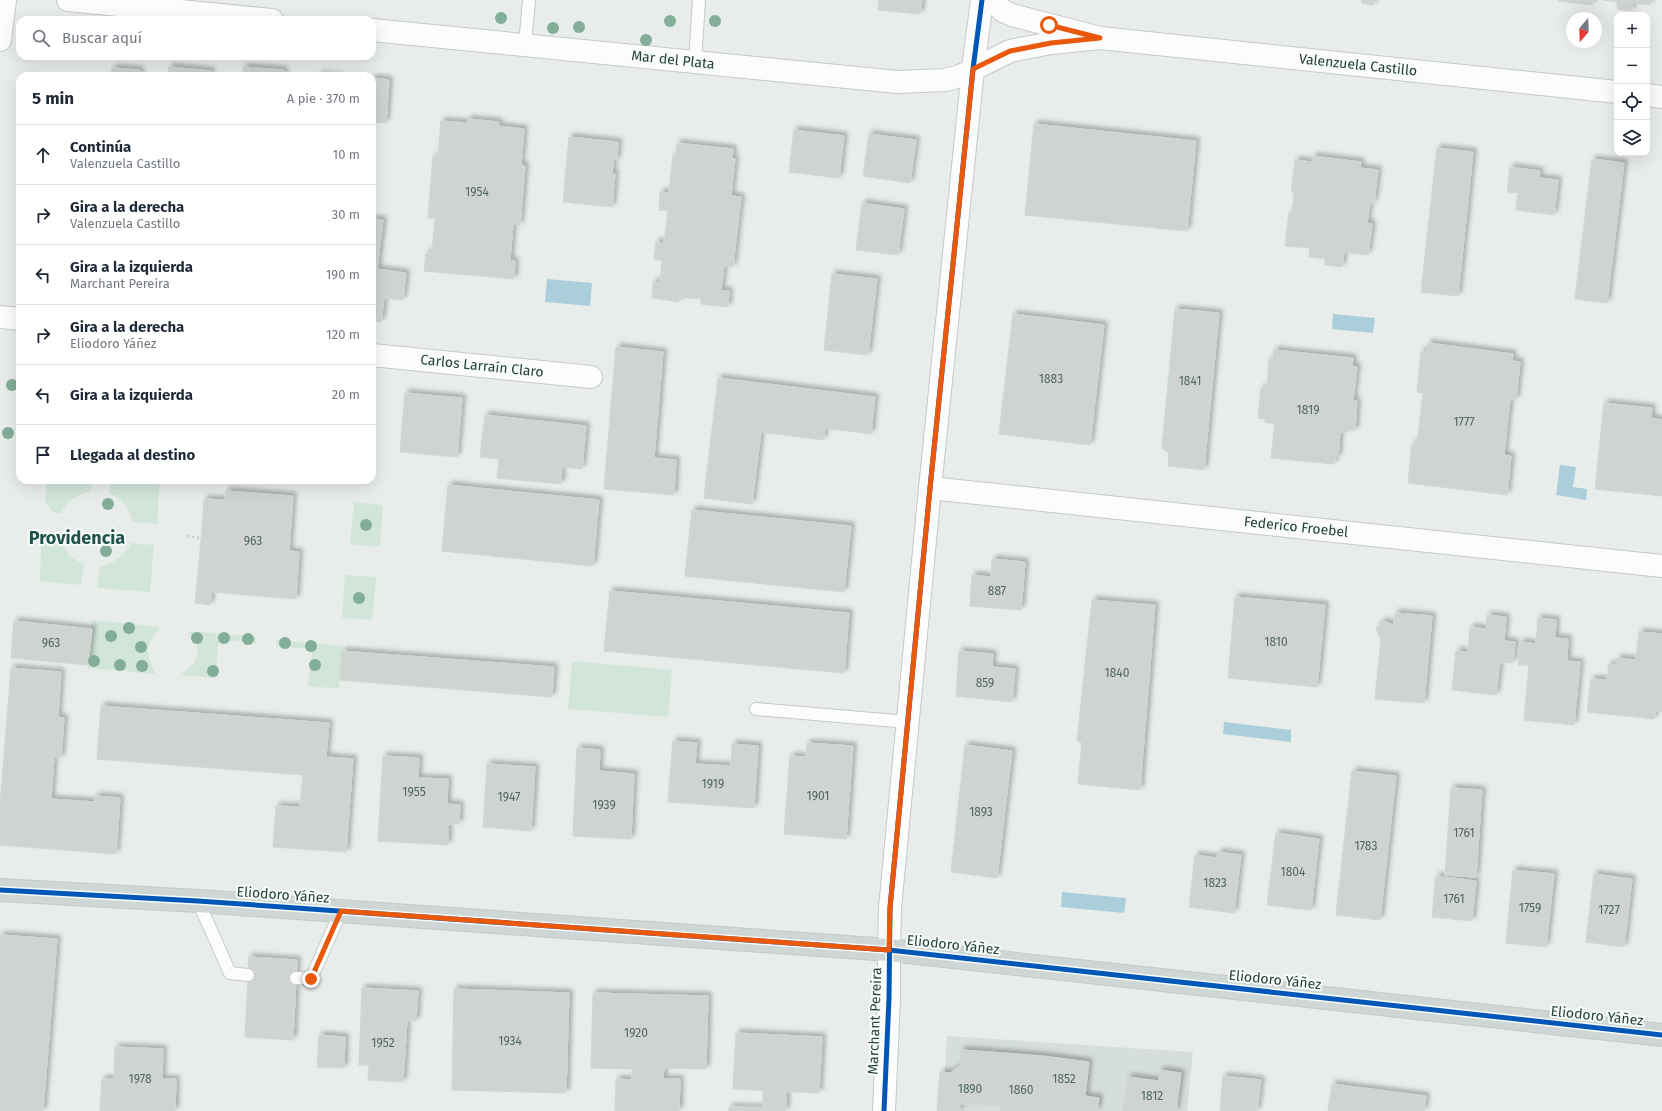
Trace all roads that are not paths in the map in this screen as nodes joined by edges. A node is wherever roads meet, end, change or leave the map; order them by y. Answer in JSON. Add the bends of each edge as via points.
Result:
{"nodes":[{"id":1,"x":5,"y":0,"type":"edge"},
{"id":2,"x":68,"y":0,"type":"edge"},
{"id":3,"x":529,"y":0,"type":"edge"},
{"id":4,"x":699,"y":0,"type":"edge"},
{"id":5,"x":982,"y":0,"type":"edge"},
{"id":6,"x":992,"y":0,"type":"edge"},
{"id":7,"x":231,"y":16,"type":"edge"},
{"id":8,"x":376,"y":30,"type":"edge"},
{"id":9,"x":1100,"y":38,"type":"junction"},
{"id":10,"x":0,"y":40,"type":"edge"},
{"id":11,"x":525,"y":45,"type":"junction"},
{"id":12,"x":695,"y":62,"type":"junction"},
{"id":13,"x":973,"y":69,"type":"junction"},
{"id":14,"x":1614,"y":92,"type":"edge"},
{"id":15,"x":1650,"y":96,"type":"edge"},
{"id":16,"x":1662,"y":97,"type":"edge"},
{"id":17,"x":0,"y":316,"type":"edge"},
{"id":18,"x":16,"y":318,"type":"edge"},
{"id":19,"x":376,"y":355,"type":"edge"},
{"id":20,"x":591,"y":377,"type":"dead end"},
{"id":21,"x":930,"y":488,"type":"junction"},
{"id":22,"x":1662,"y":566,"type":"edge"},
{"id":23,"x":756,"y":710,"type":"dead end"},
{"id":24,"x":908,"y":722,"type":"junction"},
{"id":25,"x":0,"y":890,"type":"edge"},
{"id":26,"x":198,"y":901,"type":"junction"},
{"id":27,"x":341,"y":911,"type":"junction"},
{"id":28,"x":889,"y":950,"type":"junction"},
{"id":29,"x":248,"y":975,"type":"dead end"},
{"id":30,"x":296,"y":978,"type":"dead end"},
{"id":31,"x":1662,"y":1035,"type":"edge"},
{"id":32,"x":884,"y":1111,"type":"edge"}],
"edges":[{"from":1,"to":10,"type":"street"},
{"from":2,"to":7,"type":"street"},
{"from":3,"to":11,"type":"lane"},
{"from":4,"to":12,"type":"lane"},
{"from":5,"to":13,"type":"street","name":"Marchant Pereira"},
{"from":6,"to":9,"type":"street","name":"Valenzuela Castillo","via":[[1012,15]]},
{"from":8,"to":11,"type":"street","name":"Mar del Plata"},
{"from":9,"to":13,"type":"street","name":"Valenzuela Castillo","via":[[1051,43],[1010,51]]},
{"from":9,"to":14,"type":"street","name":"Valenzuela Castillo"},
{"from":11,"to":12,"type":"street","name":"Mar del Plata"},
{"from":12,"to":13,"type":"street","name":"Mar del Plata","via":[[897,82],[945,80]]},
{"from":13,"to":21,"type":"street","name":"Marchant Pereira"},
{"from":15,"to":16,"type":"street"},
{"from":17,"to":18,"type":"street"},
{"from":19,"to":20,"type":"street","name":"Carlos Larraín Claro"},
{"from":21,"to":22,"type":"street","name":"Federico Froebel"},
{"from":21,"to":24,"type":"street","name":"Marchant Pereira"},
{"from":23,"to":24,"type":"lane"},
{"from":24,"to":28,"type":"street","name":"Marchant Pereira","via":[[890,908]]},
{"from":25,"to":26,"type":"main road","name":"Eliodoro Yáñez"},
{"from":26,"to":27,"type":"main road","name":"Eliodoro Yáñez"},
{"from":26,"to":29,"type":"lane","via":[[230,973]]},
{"from":27,"to":28,"type":"main road","name":"Eliodoro Yáñez"},
{"from":27,"to":30,"type":"lane","via":[[311,979]]},
{"from":28,"to":31,"type":"main road","name":"Eliodoro Yáñez"},
{"from":28,"to":32,"type":"street","name":"Marchant Pereira"}]}
